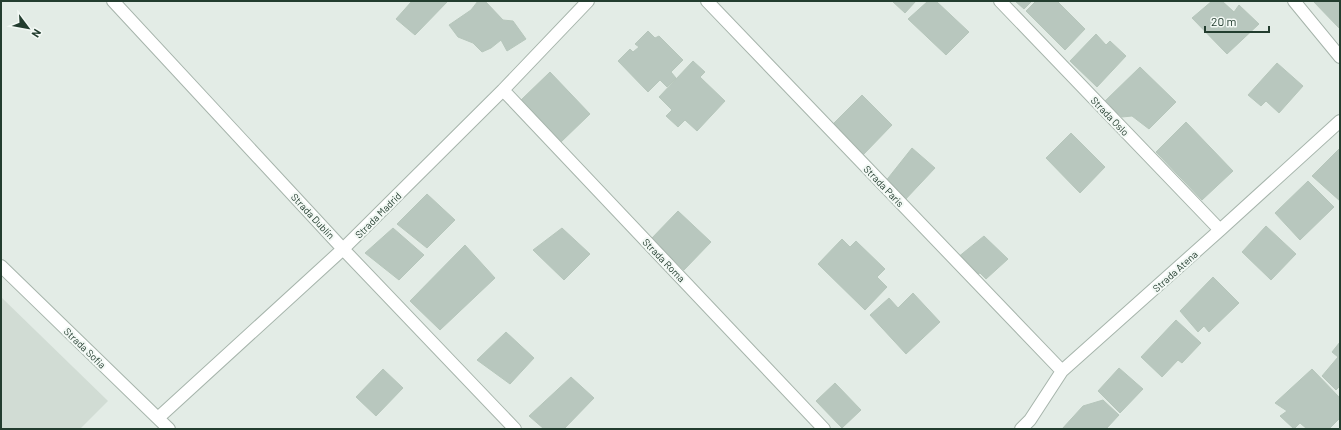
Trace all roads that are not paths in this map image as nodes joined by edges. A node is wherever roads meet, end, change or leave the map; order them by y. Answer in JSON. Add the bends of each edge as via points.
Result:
{"nodes":[{"id":1,"x":113,"y":1,"type":"edge"},
{"id":2,"x":588,"y":1,"type":"edge"},
{"id":3,"x":707,"y":1,"type":"edge"},
{"id":4,"x":1000,"y":1,"type":"edge"},
{"id":5,"x":1294,"y":1,"type":"edge"},
{"id":6,"x":1340,"y":57,"type":"edge"},
{"id":7,"x":503,"y":90,"type":"junction"},
{"id":8,"x":1340,"y":121,"type":"edge"},
{"id":9,"x":1220,"y":230,"type":"junction"},
{"id":10,"x":344,"y":249,"type":"junction"},
{"id":11,"x":1,"y":266,"type":"edge"},
{"id":12,"x":1062,"y":371,"type":"junction"},
{"id":13,"x":158,"y":418,"type":"junction"},
{"id":14,"x":1030,"y":420,"type":"junction"},
{"id":15,"x":169,"y":429,"type":"edge"},
{"id":16,"x":515,"y":429,"type":"edge"},
{"id":17,"x":824,"y":429,"type":"edge"},
{"id":18,"x":1021,"y":429,"type":"edge"},
{"id":19,"x":1038,"y":429,"type":"edge"}],
"edges":[{"from":1,"to":10,"type":"street","name":"Strada Dublin"},
{"from":2,"to":7,"type":"street","name":"Strada Madrid"},
{"from":3,"to":12,"type":"street","name":"Strada Paris"},
{"from":4,"to":9,"type":"street","name":"Strada Oslo"},
{"from":5,"to":6,"type":"street"},
{"from":7,"to":10,"type":"street","name":"Strada Madrid"},
{"from":7,"to":17,"type":"street","name":"Strada Roma"},
{"from":8,"to":9,"type":"street","name":"Strada Atena"},
{"from":9,"to":12,"type":"street","name":"Strada Atena"},
{"from":10,"to":13,"type":"street","name":"Strada Madrid"},
{"from":10,"to":16,"type":"street","name":"Strada Dublin"},
{"from":11,"to":13,"type":"street","name":"Strada Sofia"},
{"from":12,"to":14,"type":"street","name":"Strada Atena"},
{"from":13,"to":15,"type":"street","name":"Strada Sofia"},
{"from":14,"to":18,"type":"street","name":"Strada Atena"},
{"from":14,"to":19,"type":"street"}]}
